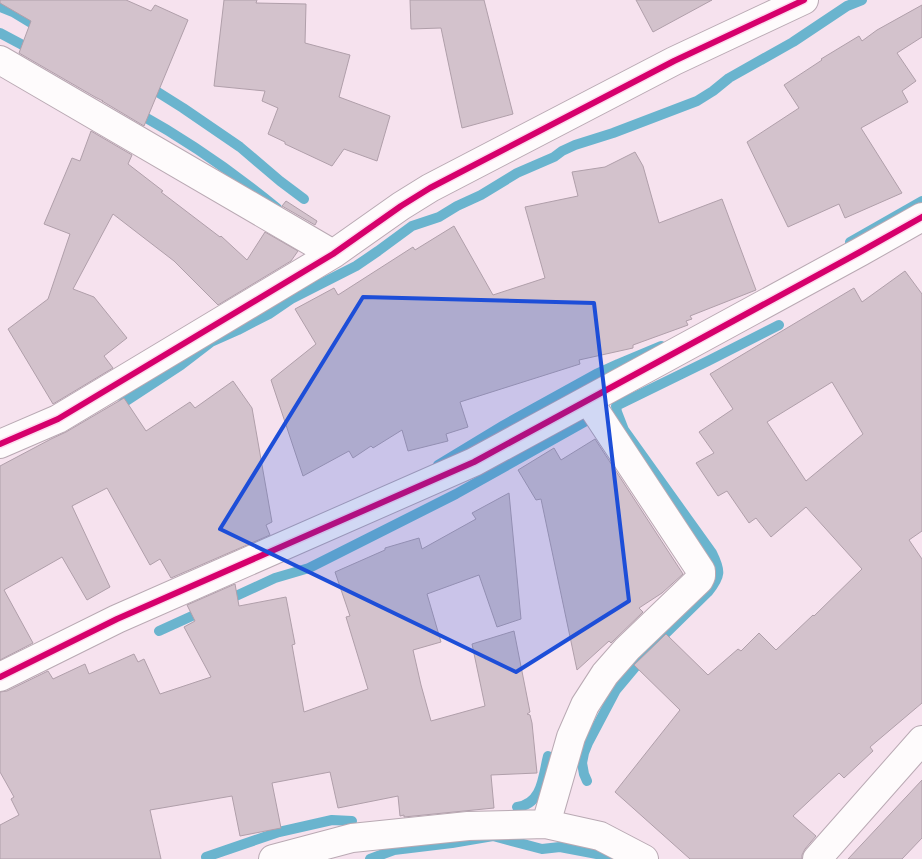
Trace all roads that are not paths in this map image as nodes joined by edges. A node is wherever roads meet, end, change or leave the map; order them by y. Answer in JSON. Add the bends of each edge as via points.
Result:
{"nodes":[{"id":1,"x":804,"y":0,"type":"edge"},
{"id":2,"x":0,"y":60,"type":"edge"},
{"id":3,"x":922,"y":216,"type":"edge"},
{"id":4,"x":333,"y":254,"type":"junction"},
{"id":5,"x":588,"y":400,"type":"junction"},
{"id":6,"x":0,"y":444,"type":"edge"},
{"id":7,"x":0,"y":677,"type":"edge"},
{"id":8,"x":922,"y":740,"type":"edge"},
{"id":9,"x":546,"y":824,"type":"junction"},
{"id":10,"x":273,"y":859,"type":"edge"},
{"id":11,"x":644,"y":859,"type":"edge"},
{"id":12,"x":817,"y":859,"type":"edge"}],
"edges":[{"from":1,"to":4,"type":"street","via":[[674,61],[430,188]]},
{"from":2,"to":4,"type":"street"},
{"from":3,"to":5,"type":"street"},
{"from":4,"to":6,"type":"street","via":[[58,420]]},
{"from":5,"to":7,"type":"street","via":[[474,462],[117,619]]},
{"from":5,"to":9,"type":"street","via":[[701,571],[701,576],[627,649],[605,674],[585,705],[571,737]]},
{"from":8,"to":12,"type":"street"},
{"from":9,"to":10,"type":"street","via":[[468,826],[352,838]]},
{"from":9,"to":11,"type":"street","via":[[600,836]]}]}
